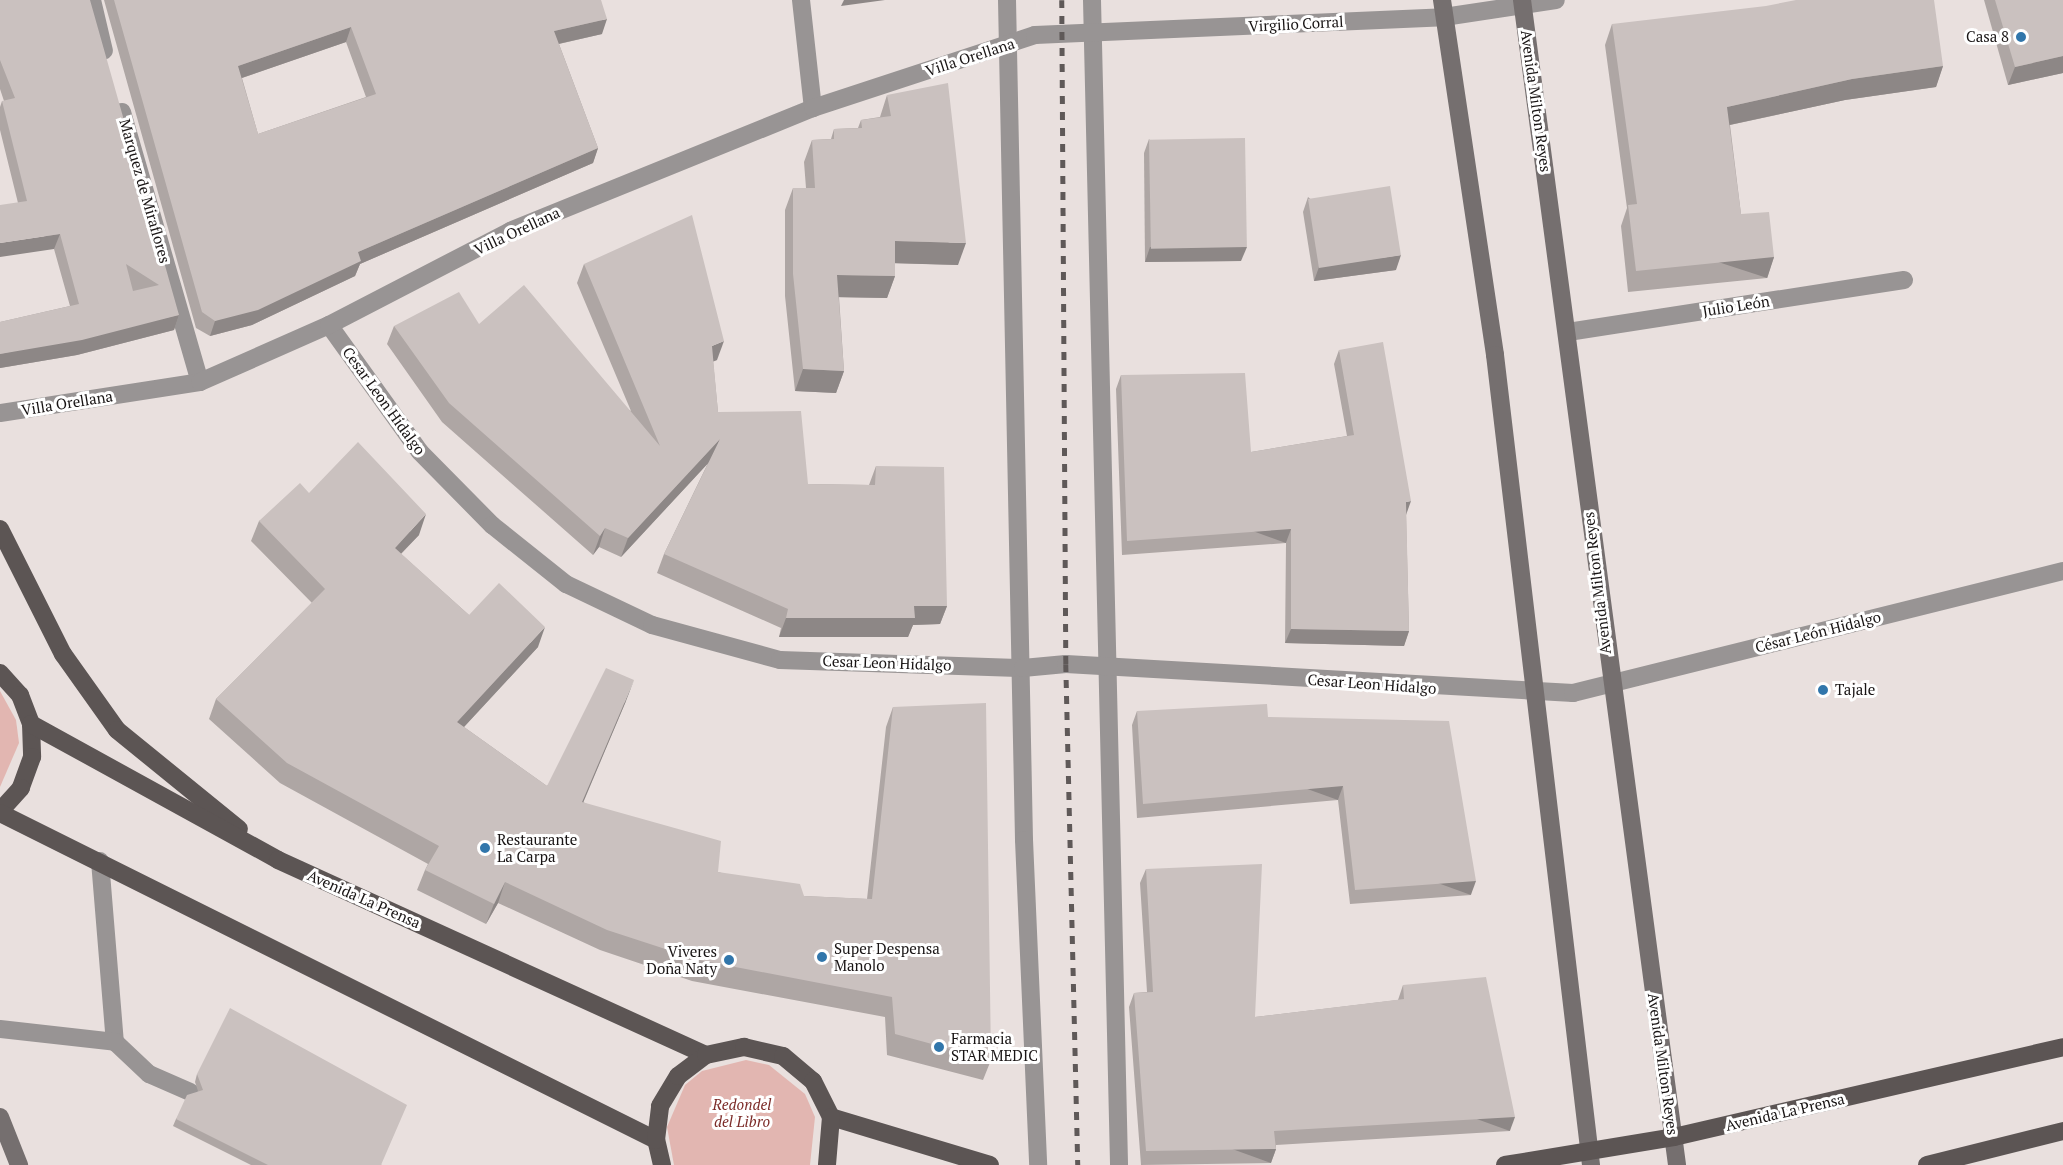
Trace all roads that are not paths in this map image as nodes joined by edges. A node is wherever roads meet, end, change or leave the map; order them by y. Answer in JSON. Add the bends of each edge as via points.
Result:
{"nodes":[{"id":1,"x":92,"y":0,"type":"edge"},
{"id":2,"x":801,"y":0,"type":"edge"},
{"id":3,"x":1007,"y":0,"type":"edge"},
{"id":4,"x":1092,"y":0,"type":"edge"},
{"id":5,"x":1556,"y":0,"type":"edge"},
{"id":6,"x":1522,"y":4,"type":"edge"},
{"id":7,"x":1443,"y":8,"type":"edge"},
{"id":8,"x":1093,"y":33,"type":"junction"},
{"id":9,"x":1035,"y":35,"type":"joint"},
{"id":10,"x":1006,"y":45,"type":"junction"},
{"id":11,"x":110,"y":72,"type":"edge"},
{"id":12,"x":117,"y":95,"type":"edge"},
{"id":13,"x":813,"y":108,"type":"junction"},
{"id":14,"x":1904,"y":280,"type":"dead end"},
{"id":15,"x":329,"y":326,"type":"junction"},
{"id":16,"x":1568,"y":332,"type":"junction"},
{"id":17,"x":200,"y":382,"type":"junction"},
{"id":18,"x":0,"y":413,"type":"edge"},
{"id":19,"x":0,"y":529,"type":"edge"},
{"id":20,"x":2063,"y":571,"type":"edge"},
{"id":21,"x":1105,"y":667,"type":"junction"},
{"id":22,"x":1023,"y":668,"type":"junction"},
{"id":23,"x":0,"y":673,"type":"edge"},
{"id":24,"x":1609,"y":684,"type":"junction"},
{"id":25,"x":1573,"y":693,"type":"joint"},
{"id":26,"x":1533,"y":694,"type":"junction"},
{"id":27,"x":32,"y":724,"type":"junction"},
{"id":28,"x":0,"y":812,"type":"edge"},
{"id":29,"x":278,"y":860,"type":"junction"},
{"id":30,"x":100,"y":861,"type":"junction"},
{"id":31,"x":0,"y":1029,"type":"edge"},
{"id":32,"x":115,"y":1042,"type":"junction"},
{"id":33,"x":2063,"y":1047,"type":"edge"},
{"id":34,"x":706,"y":1055,"type":"junction"},
{"id":35,"x":190,"y":1092,"type":"edge"},
{"id":36,"x":831,"y":1116,"type":"junction"},
{"id":37,"x":0,"y":1117,"type":"edge"},
{"id":38,"x":2063,"y":1131,"type":"edge"},
{"id":39,"x":1674,"y":1137,"type":"junction"},
{"id":40,"x":656,"y":1140,"type":"junction"},
{"id":41,"x":1590,"y":1159,"type":"edge"},
{"id":42,"x":19,"y":1165,"type":"edge"},
{"id":43,"x":662,"y":1165,"type":"edge"},
{"id":44,"x":827,"y":1165,"type":"edge"},
{"id":45,"x":990,"y":1165,"type":"edge"},
{"id":46,"x":1038,"y":1165,"type":"edge"},
{"id":47,"x":1119,"y":1165,"type":"edge"},
{"id":48,"x":1505,"y":1165,"type":"edge"},
{"id":49,"x":1677,"y":1165,"type":"edge"},
{"id":50,"x":1927,"y":1165,"type":"edge"}],
"edges":[{"from":1,"to":11,"type":"street"},
{"from":2,"to":13,"type":"street"},
{"from":3,"to":10,"type":"street"},
{"from":4,"to":8,"type":"street"},
{"from":5,"to":6,"type":"street","name":"Virgilio Corral"},
{"from":6,"to":7,"type":"street","name":"Virgilio Corral"},
{"from":6,"to":16,"type":"street","name":"Avenida Milton Reyes"},
{"from":7,"to":8,"type":"street","name":"Virgilio Corral"},
{"from":7,"to":26,"type":"street","via":[[1495,355]]},
{"from":8,"to":9,"type":"street","name":"Virgilio Corral"},
{"from":8,"to":21,"type":"street"},
{"from":9,"to":10,"type":"street","name":"Villa Orellana"},
{"from":10,"to":13,"type":"street","name":"Villa Orellana"},
{"from":10,"to":22,"type":"street"},
{"from":12,"to":17,"type":"street","name":"Marquez de Miraflores"},
{"from":13,"to":15,"type":"street","name":"Villa Orellana","via":[[510,231]]},
{"from":14,"to":16,"type":"street","name":"Julio León"},
{"from":15,"to":17,"type":"street","name":"Villa Orellana"},
{"from":15,"to":22,"type":"street","name":"Cesar Leon Hidalgo","via":[[420,452],[492,525],[566,584],[652,625],[780,660]]},
{"from":16,"to":24,"type":"street","name":"Avenida Milton Reyes"},
{"from":17,"to":18,"type":"street","name":"Villa Orellana"},
{"from":19,"to":29,"type":"main road","via":[[63,654],[117,730]]},
{"from":20,"to":24,"type":"street","name":"César León Hidalgo"},
{"from":21,"to":22,"type":"street","name":"Cesar Leon Hidalgo"},
{"from":21,"to":26,"type":"street","name":"Cesar Leon Hidalgo"},
{"from":21,"to":47,"type":"street"},
{"from":22,"to":46,"type":"street"},
{"from":23,"to":27,"type":"main road","via":[[20,695]]},
{"from":24,"to":25,"type":"street","name":"César León Hidalgo"},
{"from":24,"to":39,"type":"street","name":"Avenida Milton Reyes"},
{"from":25,"to":26,"type":"street","name":"Cesar Leon Hidalgo"},
{"from":26,"to":41,"type":"street"},
{"from":27,"to":28,"type":"main road","via":[[32,757],[21,788]]},
{"from":27,"to":29,"type":"main road","name":"Avenida La Prensa"},
{"from":28,"to":30,"type":"main road"},
{"from":29,"to":34,"type":"main road","name":"Avenida La Prensa"},
{"from":30,"to":32,"type":"street"},
{"from":30,"to":40,"type":"main road"},
{"from":31,"to":32,"type":"street"},
{"from":32,"to":35,"type":"street","via":[[149,1074]]},
{"from":33,"to":39,"type":"main road","name":"Avenida La Prensa"},
{"from":34,"to":36,"type":"main road","via":[[744,1047],[783,1056],[813,1081]]},
{"from":34,"to":40,"type":"main road","via":[[678,1076],[660,1106]]},
{"from":36,"to":44,"type":"main road"},
{"from":36,"to":45,"type":"main road"},
{"from":37,"to":42,"type":"street"},
{"from":38,"to":50,"type":"main road"},
{"from":39,"to":41,"type":"main road","name":"Avenida La Prensa"},
{"from":39,"to":49,"type":"street","name":"Avenida Milton Reyes"},
{"from":40,"to":43,"type":"main road"},
{"from":41,"to":48,"type":"main road","name":"Avenida La Prensa"}]}
